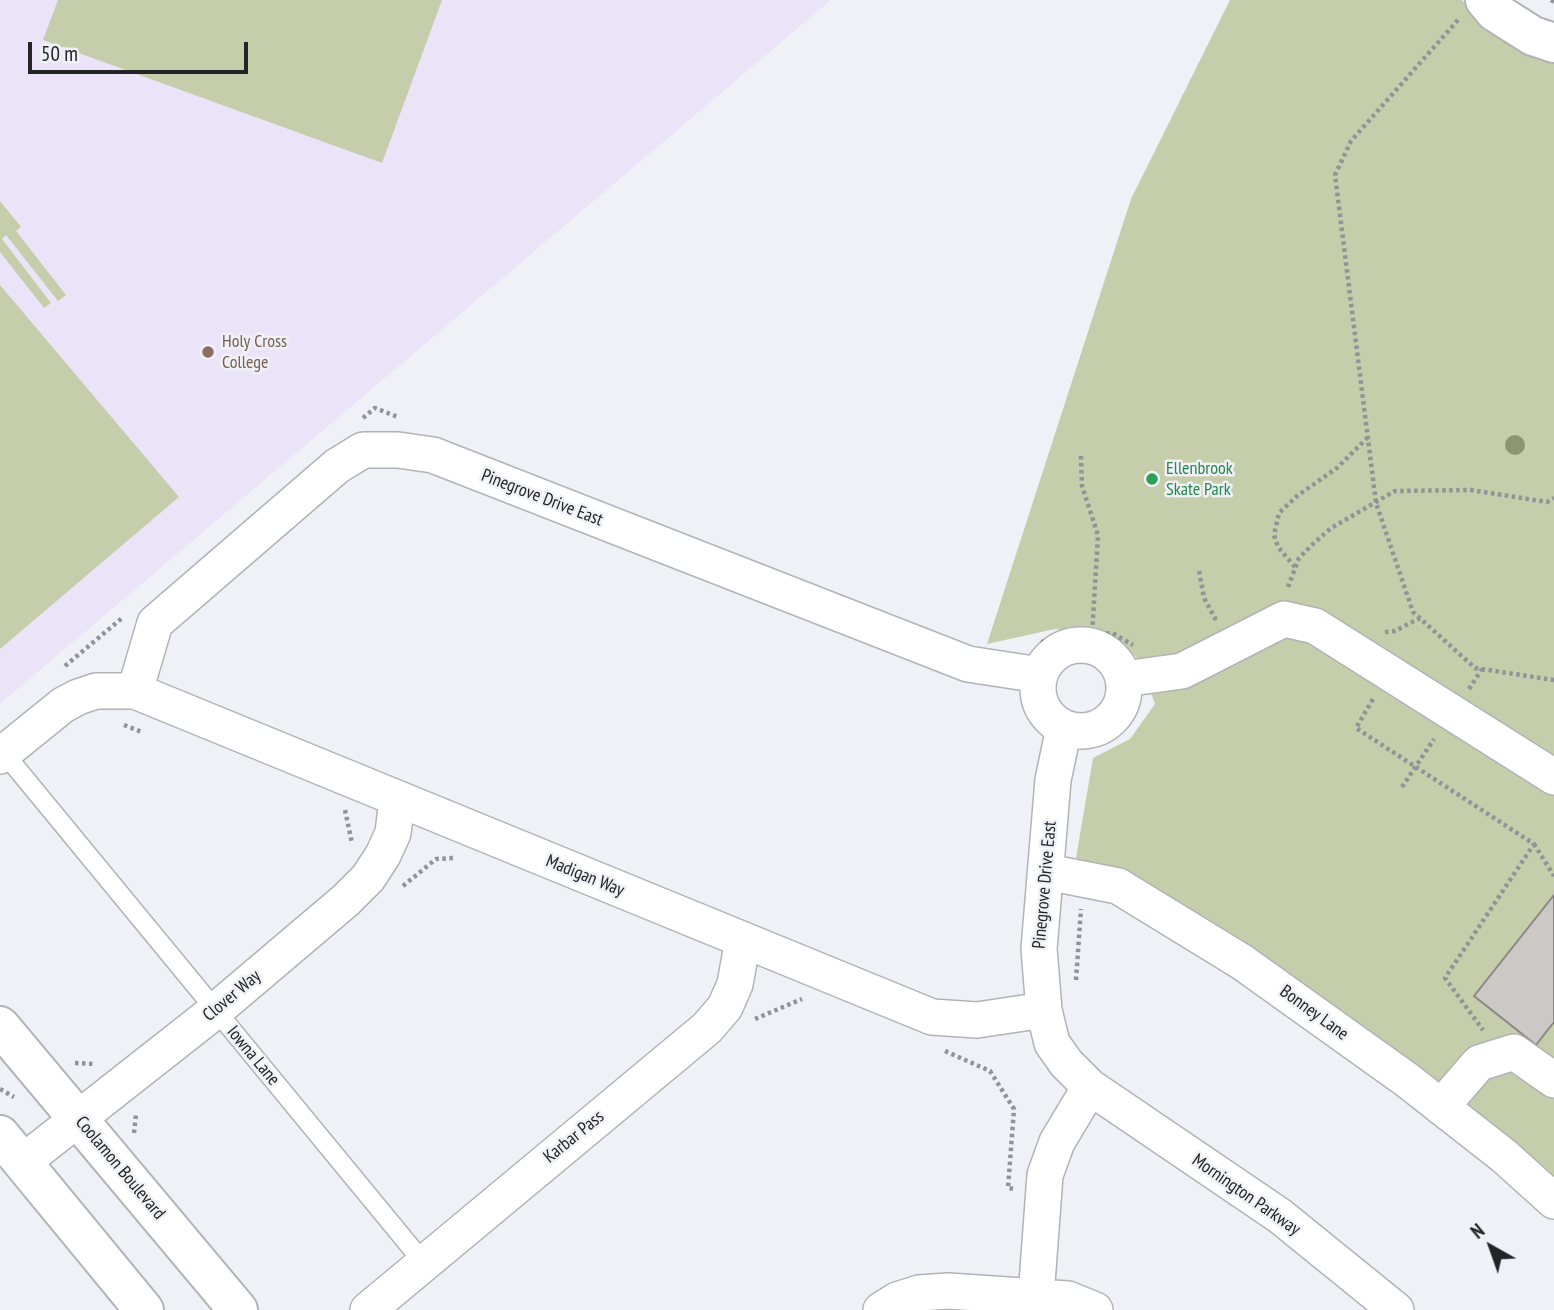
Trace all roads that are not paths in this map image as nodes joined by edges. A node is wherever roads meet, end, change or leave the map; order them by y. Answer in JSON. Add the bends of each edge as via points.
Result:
{"nodes":[{"id":1,"x":1478,"y":13,"type":"edge"},
{"id":2,"x":1554,"y":43,"type":"edge"},
{"id":3,"x":1038,"y":659,"type":"junction"},
{"id":4,"x":1131,"y":664,"type":"junction"},
{"id":5,"x":135,"y":691,"type":"junction"},
{"id":6,"x":1064,"y":729,"type":"junction"},
{"id":7,"x":2,"y":754,"type":"edge"},
{"id":8,"x":1554,"y":777,"type":"edge"},
{"id":9,"x":397,"y":799,"type":"junction"},
{"id":10,"x":1047,"y":872,"type":"junction"},
{"id":11,"x":743,"y":940,"type":"junction"},
{"id":12,"x":1044,"y":1010,"type":"junction"},
{"id":13,"x":215,"y":1011,"type":"junction"},
{"id":14,"x":0,"y":1026,"type":"edge"},
{"id":15,"x":1554,"y":1080,"type":"edge"},
{"id":16,"x":1090,"y":1087,"type":"junction"},
{"id":17,"x":1441,"y":1107,"type":"junction"},
{"id":18,"x":78,"y":1118,"type":"junction"},
{"id":19,"x":12,"y":1148,"type":"edge"},
{"id":20,"x":1554,"y":1201,"type":"edge"},
{"id":21,"x":423,"y":1262,"type":"junction"},
{"id":22,"x":1036,"y":1304,"type":"edge"},
{"id":23,"x":144,"y":1310,"type":"edge"},
{"id":24,"x":238,"y":1310,"type":"edge"},
{"id":25,"x":368,"y":1310,"type":"edge"},
{"id":26,"x":881,"y":1310,"type":"edge"},
{"id":27,"x":1095,"y":1310,"type":"edge"},
{"id":28,"x":1396,"y":1310,"type":"edge"}],
"edges":[{"from":1,"to":2,"type":"street","via":[[1494,12]]},
{"from":3,"to":4,"type":"street","via":[[1046,662],[1057,652],[1083,645]]},
{"from":3,"to":5,"type":"street","name":"Pinegrove Drive East","via":[[968,664],[433,455],[363,450],[337,466],[155,623]]},
{"from":3,"to":6,"type":"street","via":[[1040,701]]},
{"from":4,"to":6,"type":"street","via":[[1114,717],[1091,730]]},
{"from":4,"to":8,"type":"street","via":[[1182,671],[1284,619],[1315,626]]},
{"from":5,"to":7,"type":"street","via":[[96,691],[78,697]]},
{"from":5,"to":9,"type":"street","name":"Madigan Way"},
{"from":6,"to":10,"type":"street","name":"Pinegrove Drive East","via":[[1053,780]]},
{"from":7,"to":13,"type":"lane","name":"Iowna Lane"},
{"from":9,"to":11,"type":"street","name":"Madigan Way"},
{"from":9,"to":13,"type":"street","name":"Clover Way","via":[[393,833],[368,878]]},
{"from":10,"to":12,"type":"street","name":"Pinegrove Drive East","via":[[1039,949]]},
{"from":10,"to":17,"type":"street","name":"Bonney Lane","via":[[1118,886],[1242,962]]},
{"from":11,"to":12,"type":"street","name":"Madigan Way","via":[[932,1017],[977,1020]]},
{"from":11,"to":21,"type":"street","name":"Karbar Pass","via":[[735,985],[725,1007],[707,1028]]},
{"from":12,"to":16,"type":"street","name":"Pinegrove Drive East","via":[[1052,1043]]},
{"from":13,"to":18,"type":"street","name":"Clover Way"},
{"from":13,"to":21,"type":"lane","name":"Iowna Lane"},
{"from":14,"to":18,"type":"street","name":"Coolamon Boulevard"},
{"from":15,"to":17,"type":"street","via":[[1514,1052],[1479,1063]]},
{"from":16,"to":22,"type":"street","via":[[1057,1142],[1045,1175]]},
{"from":16,"to":28,"type":"street","name":"Mornington Parkway","via":[[1280,1216]]},
{"from":17,"to":20,"type":"street","name":"Bonney Lane"},
{"from":18,"to":19,"type":"street","name":"Clover Way"},
{"from":18,"to":24,"type":"street","name":"Coolamon Boulevard"},
{"from":19,"to":23,"type":"street"},
{"from":21,"to":25,"type":"street","name":"Karbar Pass"},
{"from":22,"to":26,"type":"street","via":[[938,1292],[897,1300]]},
{"from":22,"to":27,"type":"street","via":[[1068,1299]]}]}
